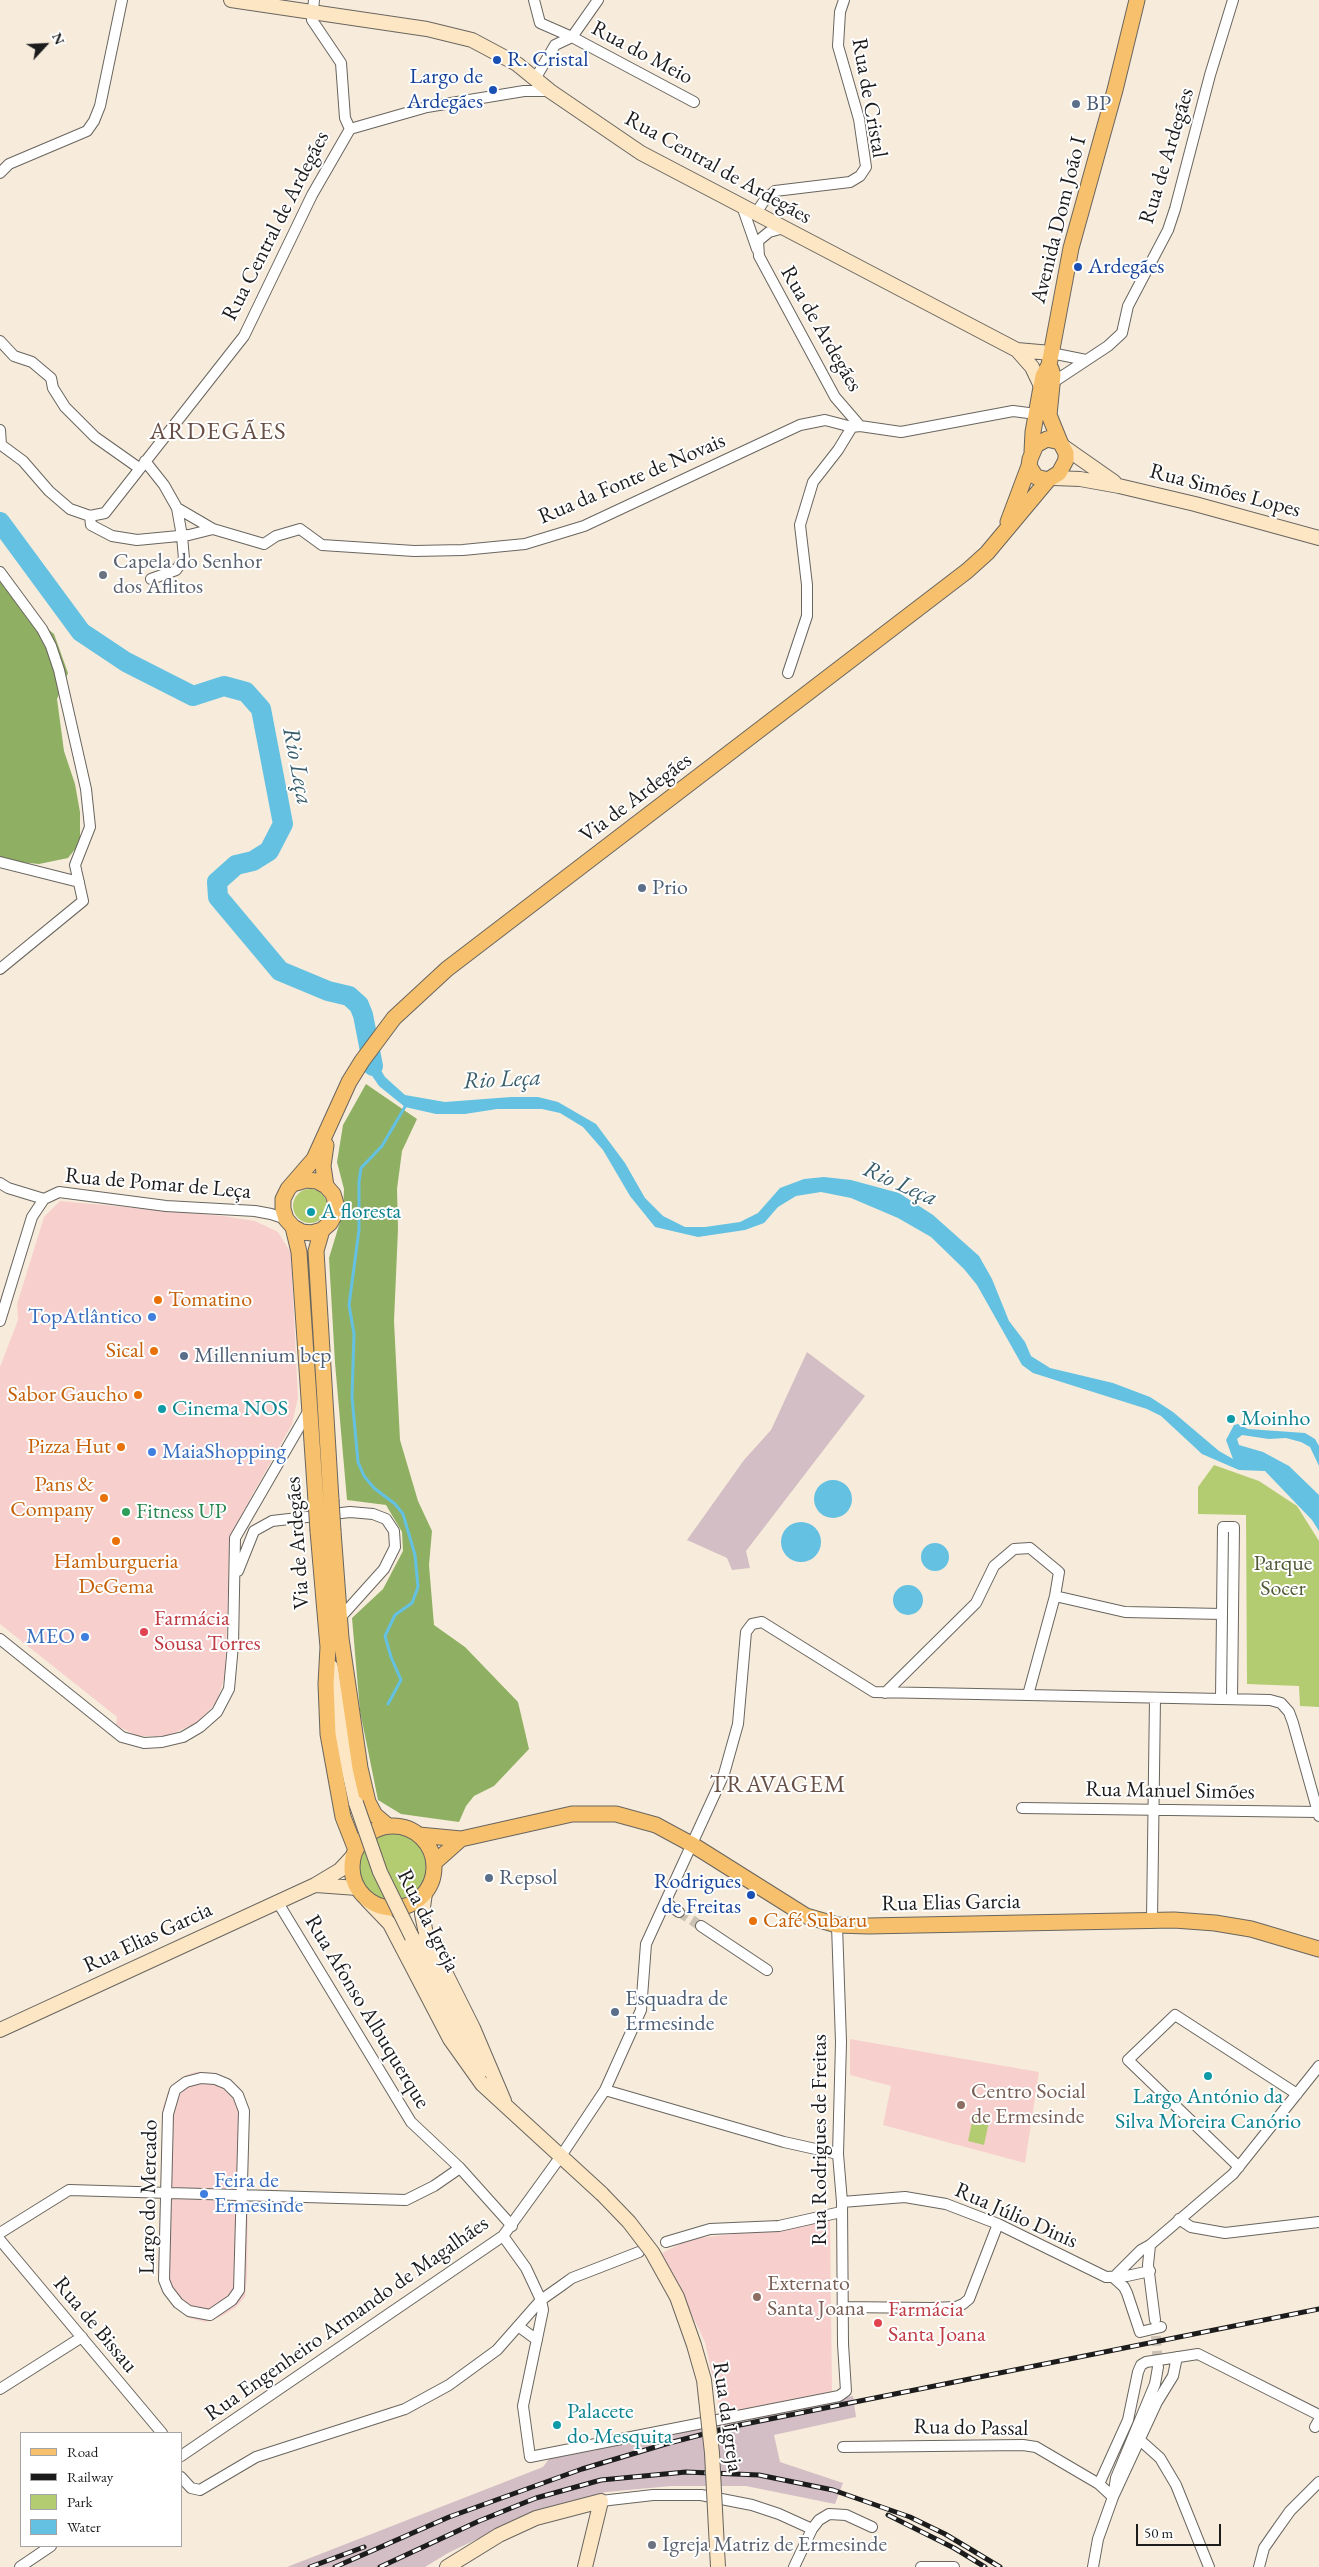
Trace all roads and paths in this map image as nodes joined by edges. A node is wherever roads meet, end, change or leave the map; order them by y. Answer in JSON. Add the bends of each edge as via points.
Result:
{"nodes":[{"id":1,"x":122,"y":0,"type":"edge"},
{"id":2,"x":231,"y":0,"type":"edge"},
{"id":3,"x":534,"y":0,"type":"edge"},
{"id":4,"x":598,"y":0,"type":"edge"},
{"id":5,"x":844,"y":0,"type":"edge"},
{"id":6,"x":1137,"y":0,"type":"edge"},
{"id":7,"x":1233,"y":0,"type":"edge"},
{"id":8,"x":313,"y":7,"type":"edge"},
{"id":9,"x":572,"y":36,"type":"junction"},
{"id":10,"x":535,"y":79,"type":"junction"},
{"id":11,"x":550,"y":90,"type":"junction"},
{"id":12,"x":694,"y":102,"type":"dead end"},
{"id":13,"x":350,"y":129,"type":"junction"},
{"id":14,"x":0,"y":173,"type":"edge"},
{"id":15,"x":742,"y":206,"type":"junction"},
{"id":16,"x":756,"y":213,"type":"junction"},
{"id":17,"x":784,"y":228,"type":"junction"},
{"id":18,"x":758,"y":245,"type":"junction"},
{"id":19,"x":0,"y":341,"type":"edge"},
{"id":20,"x":1017,"y":350,"type":"junction"},
{"id":21,"x":0,"y":355,"type":"edge"},
{"id":22,"x":14,"y":356,"type":"junction"},
{"id":23,"x":1050,"y":359,"type":"junction"},
{"id":24,"x":1086,"y":360,"type":"junction"},
{"id":25,"x":1047,"y":385,"type":"junction"},
{"id":26,"x":1036,"y":414,"type":"junction"},
{"id":27,"x":856,"y":427,"type":"junction"},
{"id":28,"x":0,"y":430,"type":"edge"},
{"id":29,"x":1,"y":445,"type":"edge"},
{"id":30,"x":1062,"y":445,"type":"junction"},
{"id":31,"x":1031,"y":459,"type":"junction"},
{"id":32,"x":142,"y":464,"type":"junction"},
{"id":33,"x":1051,"y":479,"type":"junction"},
{"id":34,"x":1119,"y":486,"type":"junction"},
{"id":35,"x":177,"y":508,"type":"junction"},
{"id":36,"x":90,"y":516,"type":"junction"},
{"id":37,"x":213,"y":529,"type":"junction"},
{"id":38,"x":1004,"y":533,"type":"junction"},
{"id":39,"x":182,"y":536,"type":"junction"},
{"id":40,"x":1319,"y":538,"type":"edge"},
{"id":41,"x":0,"y":572,"type":"edge"},
{"id":42,"x":152,"y":580,"type":"dead end"},
{"id":43,"x":788,"y":674,"type":"dead end"},
{"id":44,"x":0,"y":862,"type":"edge"},
{"id":45,"x":79,"y":882,"type":"junction"},
{"id":46,"x":0,"y":969,"type":"edge"},
{"id":47,"x":329,"y":1127,"type":"junction"},
{"id":48,"x":0,"y":1182,"type":"edge"},
{"id":49,"x":296,"y":1183,"type":"junction"},
{"id":50,"x":326,"y":1186,"type":"junction"},
{"id":51,"x":44,"y":1199,"type":"junction"},
{"id":52,"x":289,"y":1223,"type":"junction"},
{"id":53,"x":322,"y":1230,"type":"junction"},
{"id":54,"x":0,"y":1321,"type":"edge"},
{"id":55,"x":310,"y":1408,"type":"junction"},
{"id":56,"x":326,"y":1531,"type":"junction"},
{"id":57,"x":236,"y":1577,"type":"junction"},
{"id":58,"x":1054,"y":1596,"type":"junction"},
{"id":59,"x":1222,"y":1614,"type":"junction"},
{"id":60,"x":340,"y":1618,"type":"junction"},
{"id":61,"x":341,"y":1638,"type":"junction"},
{"id":62,"x":0,"y":1639,"type":"edge"},
{"id":63,"x":328,"y":1647,"type":"junction"},
{"id":64,"x":886,"y":1692,"type":"junction"},
{"id":65,"x":1028,"y":1695,"type":"junction"},
{"id":66,"x":1155,"y":1698,"type":"junction"},
{"id":67,"x":1226,"y":1699,"type":"junction"},
{"id":68,"x":343,"y":1744,"type":"junction"},
{"id":69,"x":1022,"y":1808,"type":"dead end"},
{"id":70,"x":1153,"y":1810,"type":"junction"},
{"id":71,"x":1319,"y":1814,"type":"edge"},
{"id":72,"x":388,"y":1826,"type":"junction"},
{"id":73,"x":418,"y":1835,"type":"junction"},
{"id":74,"x":461,"y":1839,"type":"junction"},
{"id":75,"x":693,"y":1845,"type":"junction"},
{"id":76,"x":354,"y":1853,"type":"junction"},
{"id":77,"x":434,"y":1863,"type":"junction"},
{"id":78,"x":315,"y":1885,"type":"junction"},
{"id":79,"x":356,"y":1888,"type":"junction"},
{"id":80,"x":426,"y":1893,"type":"junction"},
{"id":81,"x":367,"y":1900,"type":"junction"},
{"id":82,"x":277,"y":1901,"type":"junction"},
{"id":83,"x":666,"y":1903,"type":"junction"},
{"id":84,"x":679,"y":1912,"type":"tunnel mouth"},
{"id":85,"x":1152,"y":1920,"type":"junction"},
{"id":86,"x":837,"y":1925,"type":"junction"},
{"id":87,"x":701,"y":1926,"type":"tunnel mouth"},
{"id":88,"x":1318,"y":1946,"type":"edge"},
{"id":89,"x":767,"y":1970,"type":"dead end"},
{"id":90,"x":0,"y":2030,"type":"edge"},
{"id":91,"x":1318,"y":2067,"type":"edge"},
{"id":92,"x":605,"y":2090,"type":"junction"},
{"id":93,"x":1297,"y":2094,"type":"junction"},
{"id":94,"x":505,"y":2104,"type":"junction"},
{"id":95,"x":838,"y":2154,"type":"junction"},
{"id":96,"x":561,"y":2156,"type":"junction"},
{"id":97,"x":1239,"y":2167,"type":"junction"},
{"id":98,"x":460,"y":2168,"type":"junction"},
{"id":99,"x":166,"y":2192,"type":"junction"},
{"id":100,"x":242,"y":2194,"type":"junction"},
{"id":101,"x":842,"y":2202,"type":"junction"},
{"id":102,"x":841,"y":2212,"type":"junction"},
{"id":103,"x":1179,"y":2219,"type":"junction"},
{"id":104,"x":1319,"y":2222,"type":"edge"},
{"id":105,"x":998,"y":2224,"type":"junction"},
{"id":106,"x":512,"y":2226,"type":"junction"},
{"id":107,"x":0,"y":2233,"type":"edge"},
{"id":108,"x":503,"y":2236,"type":"junction"},
{"id":109,"x":0,"y":2240,"type":"edge"},
{"id":110,"x":666,"y":2242,"type":"dead end"},
{"id":111,"x":1150,"y":2245,"type":"junction"},
{"id":112,"x":639,"y":2252,"type":"dead end"},
{"id":113,"x":1129,"y":2265,"type":"junction"},
{"id":114,"x":1149,"y":2268,"type":"junction"},
{"id":115,"x":1113,"y":2278,"type":"junction"},
{"id":116,"x":541,"y":2300,"type":"junction"},
{"id":117,"x":843,"y":2307,"type":"junction"},
{"id":118,"x":518,"y":2326,"type":"junction"},
{"id":119,"x":82,"y":2337,"type":"junction"},
{"id":120,"x":537,"y":2340,"type":"junction"},
{"id":121,"x":1177,"y":2357,"type":"junction"},
{"id":122,"x":1158,"y":2367,"type":"tunnel mouth"},
{"id":123,"x":0,"y":2389,"type":"edge"},
{"id":124,"x":1319,"y":2415,"type":"edge"},
{"id":125,"x":161,"y":2432,"type":"edge"},
{"id":126,"x":1141,"y":2441,"type":"junction"},
{"id":127,"x":843,"y":2447,"type":"dead end"},
{"id":128,"x":182,"y":2455,"type":"edge"},
{"id":129,"x":182,"y":2478,"type":"edge"},
{"id":130,"x":1319,"y":2482,"type":"edge"},
{"id":131,"x":1099,"y":2484,"type":"junction"},
{"id":132,"x":1113,"y":2497,"type":"junction"},
{"id":133,"x":601,"y":2501,"type":"junction"},
{"id":134,"x":872,"y":2527,"type":"dead end"},
{"id":135,"x":812,"y":2529,"type":"junction"},
{"id":136,"x":49,"y":2547,"type":"edge"},
{"id":137,"x":20,"y":2567,"type":"edge"},
{"id":138,"x":447,"y":2567,"type":"edge"},
{"id":139,"x":585,"y":2567,"type":"edge"},
{"id":140,"x":718,"y":2567,"type":"edge"},
{"id":141,"x":794,"y":2567,"type":"edge"},
{"id":142,"x":922,"y":2567,"type":"edge"},
{"id":143,"x":954,"y":2567,"type":"edge"},
{"id":144,"x":1093,"y":2567,"type":"edge"},
{"id":145,"x":1209,"y":2567,"type":"edge"},
{"id":146,"x":1259,"y":2567,"type":"edge"}],
"edges":[{"from":1,"to":14,"type":"street","via":[[94,121],[86,130],[9,164]]},
{"from":2,"to":8,"type":"main road"},
{"from":3,"to":9,"type":"street","name":"Rua do Meio","via":[[540,23]]},
{"from":4,"to":9,"type":"street"},
{"from":5,"to":16,"type":"street","name":"Rua de Cristal","via":[[838,46],[858,120],[866,167],[850,182],[775,191]]},
{"from":6,"to":23,"type":"main road","name":"Avenida Dom João I","via":[[1071,248]]},
{"from":7,"to":24,"type":"street","name":"Rua de Ardegães","via":[[1168,230],[1128,306],[1122,333]]},
{"from":8,"to":10,"type":"main road","via":[[472,40],[517,64]]},
{"from":8,"to":13,"type":"street","via":[[312,20],[340,63],[345,118]]},
{"from":9,"to":10,"type":"street","via":[[556,44]]},
{"from":9,"to":12,"type":"street","name":"Rua do Meio"},
{"from":10,"to":11,"type":"main road"},
{"from":11,"to":13,"type":"street","name":"Rua Central de Ardegães","via":[[524,91],[427,108]]},
{"from":11,"to":15,"type":"main road","name":"Rua Central de Ardegães","via":[[641,153]]},
{"from":13,"to":32,"type":"street","name":"Rua Central de Ardegães","via":[[312,195],[244,336]]},
{"from":15,"to":16,"type":"main road","name":"Rua Central de Ardegães"},
{"from":15,"to":18,"type":"street","name":"Rua de Ardegães"},
{"from":16,"to":17,"type":"main road","name":"Rua Central de Ardegães"},
{"from":17,"to":18,"type":"street","via":[[769,232]]},
{"from":17,"to":20,"type":"main road","name":"Rua Central de Ardegães"},
{"from":18,"to":27,"type":"street","name":"Rua de Ardegães","via":[[765,271],[835,397]]},
{"from":19,"to":22,"type":"street"},
{"from":20,"to":23,"type":"main road","name":"Rua Central de Ardegães"},
{"from":20,"to":25,"type":"main road","name":"Rua Central de Ardegães"},
{"from":21,"to":22,"type":"street"},
{"from":22,"to":32,"type":"street","via":[[32,362],[51,378],[65,407],[95,437]]},
{"from":23,"to":24,"type":"street"},
{"from":23,"to":25,"type":"main road","name":"Avenida Dom João I","via":[[1053,375]]},
{"from":24,"to":25,"type":"street","name":"Rua de Ardegães"},
{"from":25,"to":26,"type":"main road","name":"Avenida Dom João I"},
{"from":25,"to":30,"type":"main road","name":"Avenida Dom João I","via":[[1049,415]]},
{"from":26,"to":27,"type":"street","name":"Rua de Ardegães","via":[[1013,411],[901,432]]},
{"from":26,"to":31,"type":"main road","name":"Avenida Dom João I"},
{"from":27,"to":37,"type":"street","name":"Rua da Fonte de Novais","via":[[825,420],[800,425],[584,526],[525,544],[414,551],[322,545],[300,529],[276,536],[264,544]]},
{"from":27,"to":43,"type":"street","via":[[813,482],[800,525],[807,616]]},
{"from":28,"to":29,"type":"street"},
{"from":29,"to":36,"type":"street","via":[[23,461],[70,509]]},
{"from":30,"to":31,"type":"main road","via":[[1054,439],[1041,441]]},
{"from":30,"to":33,"type":"main road","via":[[1066,460]]},
{"from":30,"to":34,"type":"main road","name":"Rua Simões Lopes"},
{"from":31,"to":33,"type":"main road","via":[[1036,477]]},
{"from":31,"to":38,"type":"main road","name":"Via de Ardegães"},
{"from":32,"to":35,"type":"street","via":[[164,485]]},
{"from":32,"to":36,"type":"street","name":"Rua Central de Ardegães","via":[[105,513]]},
{"from":33,"to":34,"type":"main road","name":"Rua Simões Lopes","via":[[1080,479]]},
{"from":33,"to":38,"type":"main road","name":"Via de Ardegães"},
{"from":34,"to":40,"type":"main road","name":"Rua Simões Lopes"},
{"from":35,"to":37,"type":"street","name":"Rua da Fonte de Novais"},
{"from":35,"to":39,"type":"street"},
{"from":36,"to":39,"type":"street","name":"Rua da Fonte de Novais","via":[[91,526],[112,536],[137,540]]},
{"from":37,"to":39,"type":"street","name":"Rua da Fonte de Novais"},
{"from":38,"to":47,"type":"main road","name":"Via de Ardegães","via":[[967,571],[446,969],[394,1018],[349,1082]]},
{"from":39,"to":42,"type":"street","via":[[184,559],[176,570]]},
{"from":41,"to":45,"type":"street","via":[[42,629],[59,670],[86,789],[90,827],[75,865]]},
{"from":44,"to":45,"type":"street"},
{"from":45,"to":46,"type":"street","via":[[83,901]]},
{"from":47,"to":49,"type":"main road","name":"Via de Ardegães","via":[[314,1159]]},
{"from":47,"to":50,"type":"main road","name":"Via de Ardegães","via":[[323,1166]]},
{"from":48,"to":51,"type":"street","name":"Rua de Pomar de Leça","via":[[8,1188]]},
{"from":49,"to":50,"type":"main road","via":[[317,1181]]},
{"from":49,"to":52,"type":"main road","name":"Via de Ardegães","via":[[283,1199]]},
{"from":50,"to":53,"type":"main road","name":"Via de Ardegães","via":[[336,1204],[335,1214]]},
{"from":51,"to":52,"type":"street","name":"Rua de Pomar de Leça","via":[[59,1192],[166,1206],[255,1211]]},
{"from":51,"to":54,"type":"street","via":[[32,1217]]},
{"from":52,"to":53,"type":"main road","via":[[302,1232]]},
{"from":52,"to":55,"type":"main road","name":"Via de Ardegães","via":[[299,1252]]},
{"from":53,"to":56,"type":"main road","name":"Via de Ardegães","bridge":true,"via":[[316,1251],[331,1500]]},
{"from":55,"to":56,"type":"main road","name":"Via de Ardegães","bridge":true,"via":[[316,1501]]},
{"from":55,"to":57,"type":"street","via":[[235,1538]]},
{"from":56,"to":60,"type":"main road","name":"Via de Ardegães"},
{"from":56,"to":63,"type":"main road","name":"Via de Ardegães"},
{"from":57,"to":60,"type":"street","via":[[254,1532],[272,1521],[350,1512],[386,1519],[394,1531],[395,1547],[384,1568]]},
{"from":57,"to":62,"type":"street","via":[[229,1689],[217,1712],[183,1737],[144,1744],[122,1737]]},
{"from":58,"to":59,"type":"street","via":[[1125,1612]]},
{"from":58,"to":64,"type":"street","via":[[1059,1572],[1030,1548],[1014,1549],[994,1566],[976,1603]]},
{"from":58,"to":65,"type":"street"},
{"from":59,"to":67,"type":"street"},
{"from":59,"to":67,"type":"street","via":[[1223,1527],[1234,1527]]},
{"from":60,"to":61,"type":"main road","name":"Via de Ardegães"},
{"from":61,"to":68,"type":"main road","name":"Via de Ardegães"},
{"from":61,"to":72,"type":"main road","name":"Via de Ardegães","via":[[366,1793],[375,1815]]},
{"from":63,"to":68,"type":"main road","name":"Via de Ardegães"},
{"from":63,"to":76,"type":"main road","name":"Via de Ardegães","via":[[328,1734],[342,1817]]},
{"from":64,"to":65,"type":"street"},
{"from":64,"to":75,"type":"street","name":"Rua Engenheiro Armando de Magalhães","via":[[874,1692],[762,1622],[752,1624],[746,1632],[738,1724],[724,1774]]},
{"from":65,"to":66,"type":"street"},
{"from":66,"to":67,"type":"street"},
{"from":66,"to":70,"type":"street"},
{"from":67,"to":71,"type":"street","via":[[1270,1700],[1281,1703],[1289,1712]]},
{"from":68,"to":94,"type":"main road","name":"Rua da Igreja","bridge":true,"via":[[356,1803],[380,1872],[465,2041]]},
{"from":69,"to":70,"type":"street","name":"Rua Manuel Simões"},
{"from":70,"to":71,"type":"street","name":"Rua Manuel Simões"},
{"from":70,"to":85,"type":"street"},
{"from":72,"to":73,"type":"main road","via":[[399,1826]]},
{"from":72,"to":76,"type":"main road","via":[[366,1836]]},
{"from":73,"to":74,"type":"main road","name":"Rua Elias Garcia"},
{"from":73,"to":77,"type":"main road","via":[[426,1842]]},
{"from":74,"to":75,"type":"main road","name":"Rua Elias Garcia","via":[[572,1814],[616,1814],[656,1825]]},
{"from":74,"to":77,"type":"main road","name":"Rua Elias Garcia"},
{"from":75,"to":83,"type":"street","name":"Rua Engenheiro Armando de Magalhães"},
{"from":75,"to":86,"type":"main road","name":"Rua Elias Garcia","via":[[806,1916]]},
{"from":76,"to":78,"type":"main road","name":"Rua Elias Garcia","via":[[340,1870]]},
{"from":76,"to":79,"type":"main road"},
{"from":77,"to":80,"type":"main road","via":[[433,1879]]},
{"from":78,"to":79,"type":"main road","name":"Rua Elias Garcia"},
{"from":78,"to":82,"type":"main road","name":"Rua Elias Garcia"},
{"from":79,"to":81,"type":"main road"},
{"from":80,"to":81,"type":"main road","via":[[404,1908],[385,1908]]},
{"from":80,"to":94,"type":"main road","name":"Rua da Igreja","via":[[422,1914],[426,1934],[474,2028]]},
{"from":81,"to":94,"type":"main road","name":"Rua da Igreja","via":[[390,1924],[450,2039],[482,2084]]},
{"from":82,"to":90,"type":"main road","name":"Rua Elias Garcia"},
{"from":82,"to":98,"type":"street","name":"Rua Afonso Albuquerque","via":[[411,2122]]},
{"from":83,"to":84,"type":"street"},
{"from":83,"to":92,"type":"street","name":"Rua Engenheiro Armando de Magalhães","via":[[644,1951],[641,2010]]},
{"from":85,"to":86,"type":"main road","name":"Rua Elias Garcia"},
{"from":85,"to":88,"type":"main road","name":"Rua Elias Garcia","via":[[1224,1924]]},
{"from":86,"to":95,"type":"street","name":"Rua Rodrigues de Freitas","via":[[841,2042]]},
{"from":87,"to":89,"type":"street"},
{"from":91,"to":93,"type":"street"},
{"from":92,"to":95,"type":"street","via":[[784,2142]]},
{"from":92,"to":96,"type":"street","name":"Rua Engenheiro Armando de Magalhães"},
{"from":93,"to":97,"type":"street"},
{"from":93,"to":97,"type":"street","via":[[1175,2015],[1128,2060]]},
{"from":94,"to":96,"type":"main road","name":"Rua da Igreja"},
{"from":95,"to":101,"type":"street","name":"Rua Rodrigues de Freitas"},
{"from":96,"to":106,"type":"street","name":"Rua Engenheiro Armando de Magalhães"},
{"from":96,"to":140,"type":"main road","name":"Rua da Igreja","bridge":true,"via":[[629,2222],[652,2252],[676,2297],[704,2380]]},
{"from":97,"to":103,"type":"street"},
{"from":98,"to":100,"type":"street","via":[[406,2200]]},
{"from":98,"to":106,"type":"street","name":"Rua Afonso Albuquerque"},
{"from":99,"to":100,"type":"street"},
{"from":99,"to":100,"type":"street","name":"Largo do Mercado","via":[[171,2102],[175,2090],[186,2082],[202,2078],[227,2084],[238,2095],[244,2111]]},
{"from":99,"to":100,"type":"street","name":"Largo do Mercado","via":[[164,2280],[168,2290],[189,2311],[210,2315],[232,2300],[240,2290]]},
{"from":99,"to":107,"type":"street","via":[[69,2190]]},
{"from":101,"to":102,"type":"street","name":"Rua Rodrigues de Freitas"},
{"from":101,"to":105,"type":"street","name":"Rua Júlio Dinis","via":[[905,2197],[927,2200]]},
{"from":102,"to":110,"type":"street","via":[[778,2226],[710,2229]]},
{"from":102,"to":117,"type":"street","name":"Rua Rodrigues de Freitas"},
{"from":103,"to":104,"type":"street","via":[[1191,2227],[1225,2233]]},
{"from":103,"to":111,"type":"street"},
{"from":105,"to":115,"type":"street","name":"Rua Júlio Dinis","via":[[1100,2275]]},
{"from":105,"to":117,"type":"street","via":[[969,2299],[963,2304],[930,2308]]},
{"from":106,"to":108,"type":"street","name":"Rua Engenheiro Armando de Magalhães"},
{"from":108,"to":116,"type":"street","via":[[526,2268]]},
{"from":108,"to":128,"type":"street","name":"Rua Engenheiro Armando de Magalhães"},
{"from":109,"to":119,"type":"street","name":"Rua de Bissau"},
{"from":111,"to":113,"type":"street","via":[[1141,2250]]},
{"from":111,"to":114,"type":"street"},
{"from":112,"to":116,"type":"street","via":[[572,2278]]},
{"from":113,"to":114,"type":"street","via":[[1143,2262]]},
{"from":113,"to":115,"type":"street"},
{"from":114,"to":115,"type":"street"},
{"from":114,"to":115,"type":"street","via":[[1158,2324],[1140,2332],[1127,2293]]},
{"from":116,"to":118,"type":"street"},
{"from":116,"to":120,"type":"street","via":[[543,2310]]},
{"from":117,"to":120,"type":"street","name":"Rua Rodrigues de Freitas","via":[[846,2391],[839,2396],[530,2457],[523,2406]]},
{"from":118,"to":120,"type":"street"},
{"from":118,"to":129,"type":"street","via":[[497,2350],[457,2380],[405,2409],[256,2457],[200,2490],[191,2488]]},
{"from":119,"to":123,"type":"street"},
{"from":119,"to":125,"type":"street","name":"Rua de Bissau"},
{"from":121,"to":124,"type":"street","via":[[1198,2354]]},
{"from":121,"to":126,"type":"street","via":[[1173,2376],[1157,2402]]},
{"from":121,"to":131,"type":"street","via":[[1141,2365],[1128,2420]]},
{"from":122,"to":132,"type":"street","via":[[1155,2384],[1116,2478]]},
{"from":126,"to":132,"type":"street"},
{"from":126,"to":145,"type":"street","via":[[1160,2458],[1176,2485]]},
{"from":127,"to":131,"type":"street","name":"Rua do Passal","via":[[1023,2445],[1044,2450]]},
{"from":130,"to":146,"type":"street","via":[[1290,2511],[1273,2535],[1264,2548]]},
{"from":131,"to":132,"type":"street","name":"Rua do Passal"},
{"from":132,"to":144,"type":"street","via":[[1101,2528]]},
{"from":133,"to":135,"type":"street","via":[[653,2495],[701,2495],[779,2514]]},
{"from":133,"to":138,"type":"main road","via":[[528,2521]]},
{"from":133,"to":139,"type":"main road"},
{"from":134,"to":135,"type":"street","via":[[839,2513],[819,2520]]},
{"from":135,"to":141,"type":"street"},
{"from":136,"to":137,"type":"street"},
{"from":142,"to":143,"type":"street"}]}
